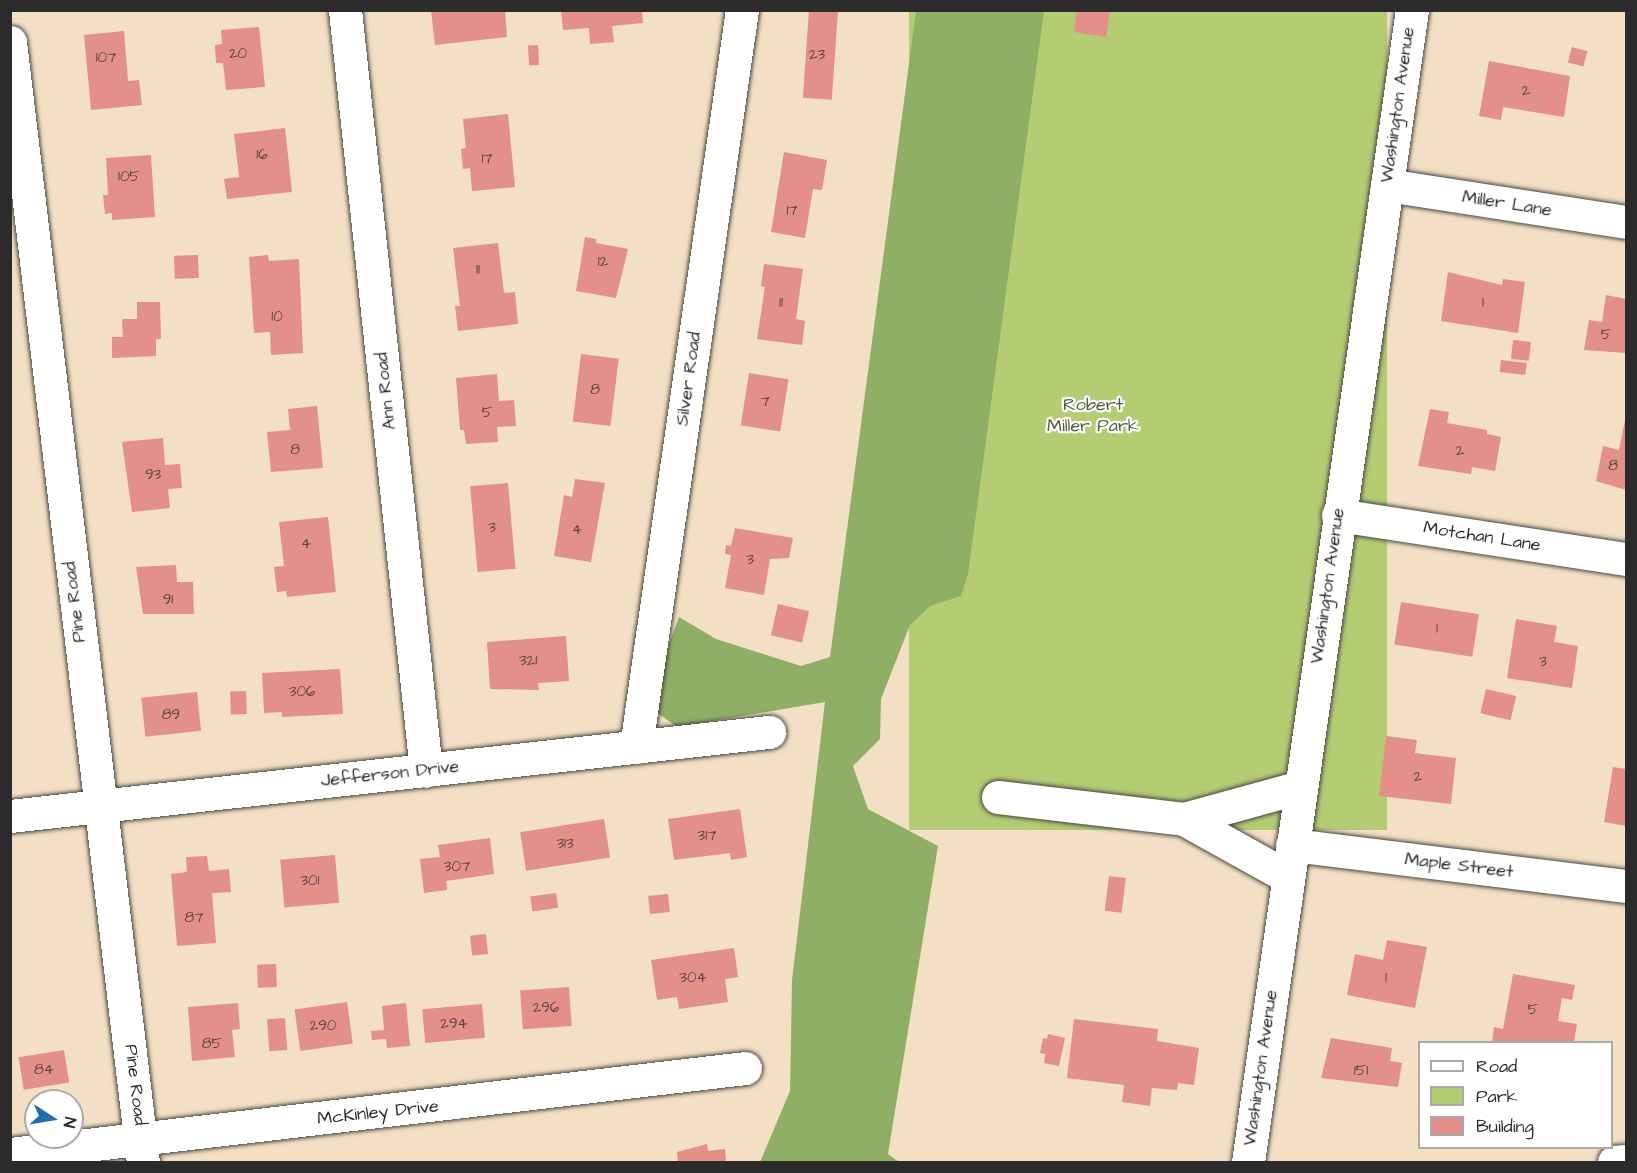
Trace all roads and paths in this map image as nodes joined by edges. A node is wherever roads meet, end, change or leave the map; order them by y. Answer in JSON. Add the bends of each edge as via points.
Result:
{"nodes":[{"id":1,"x":345,"y":10,"type":"edge"},
{"id":2,"x":742,"y":10,"type":"edge"},
{"id":3,"x":1412,"y":10,"type":"edge"},
{"id":4,"x":10,"y":42,"type":"edge"},
{"id":5,"x":1387,"y":185,"type":"junction"},
{"id":6,"x":1626,"y":222,"type":"edge"},
{"id":7,"x":1338,"y":515,"type":"junction"},
{"id":8,"x":1626,"y":559,"type":"edge"},
{"id":9,"x":769,"y":732,"type":"dead end"},
{"id":10,"x":636,"y":747,"type":"junction"},
{"id":11,"x":426,"y":771,"type":"junction"},
{"id":12,"x":1300,"y":787,"type":"junction"},
{"id":13,"x":998,"y":797,"type":"dead end"},
{"id":14,"x":99,"y":805,"type":"junction"},
{"id":15,"x":10,"y":816,"type":"edge"},
{"id":16,"x":1184,"y":819,"type":"junction"},
{"id":17,"x":1292,"y":846,"type":"junction"},
{"id":18,"x":1288,"y":878,"type":"junction"},
{"id":19,"x":1626,"y":886,"type":"edge"},
{"id":20,"x":745,"y":1068,"type":"dead end"},
{"id":21,"x":142,"y":1150,"type":"edge"},
{"id":22,"x":10,"y":1154,"type":"edge"},
{"id":23,"x":1626,"y":1161,"type":"edge"},
{"id":24,"x":1248,"y":1162,"type":"edge"},
{"id":25,"x":1614,"y":1162,"type":"edge"}],
"edges":[{"from":1,"to":11,"type":"street","name":"Ann Road"},
{"from":2,"to":10,"type":"street","name":"Silver Road"},
{"from":3,"to":5,"type":"street","name":"Washington Avenue"},
{"from":4,"to":14,"type":"street","name":"Pine Road"},
{"from":5,"to":6,"type":"street","name":"Miller Lane"},
{"from":5,"to":7,"type":"street","name":"Washington Avenue"},
{"from":7,"to":8,"type":"street","name":"Motchan Lane"},
{"from":7,"to":12,"type":"street","name":"Washington Avenue"},
{"from":9,"to":10,"type":"street","name":"Jefferson Drive"},
{"from":10,"to":11,"type":"street","name":"Jefferson Drive"},
{"from":11,"to":14,"type":"street","name":"Jefferson Drive"},
{"from":12,"to":16,"type":"street"},
{"from":12,"to":17,"type":"street","name":"Washington Avenue"},
{"from":13,"to":16,"type":"street"},
{"from":14,"to":15,"type":"street","name":"Jefferson Drive"},
{"from":14,"to":21,"type":"street","name":"Pine Road"},
{"from":16,"to":18,"type":"street"},
{"from":17,"to":18,"type":"street","name":"Washington Avenue"},
{"from":17,"to":19,"type":"street","name":"Maple Street"},
{"from":18,"to":24,"type":"street","name":"Washington Avenue"},
{"from":20,"to":21,"type":"street","name":"McKinley Drive","via":[[393,1112]]},
{"from":21,"to":22,"type":"street","name":"McKinley Drive"},
{"from":23,"to":25,"type":"street"}]}
